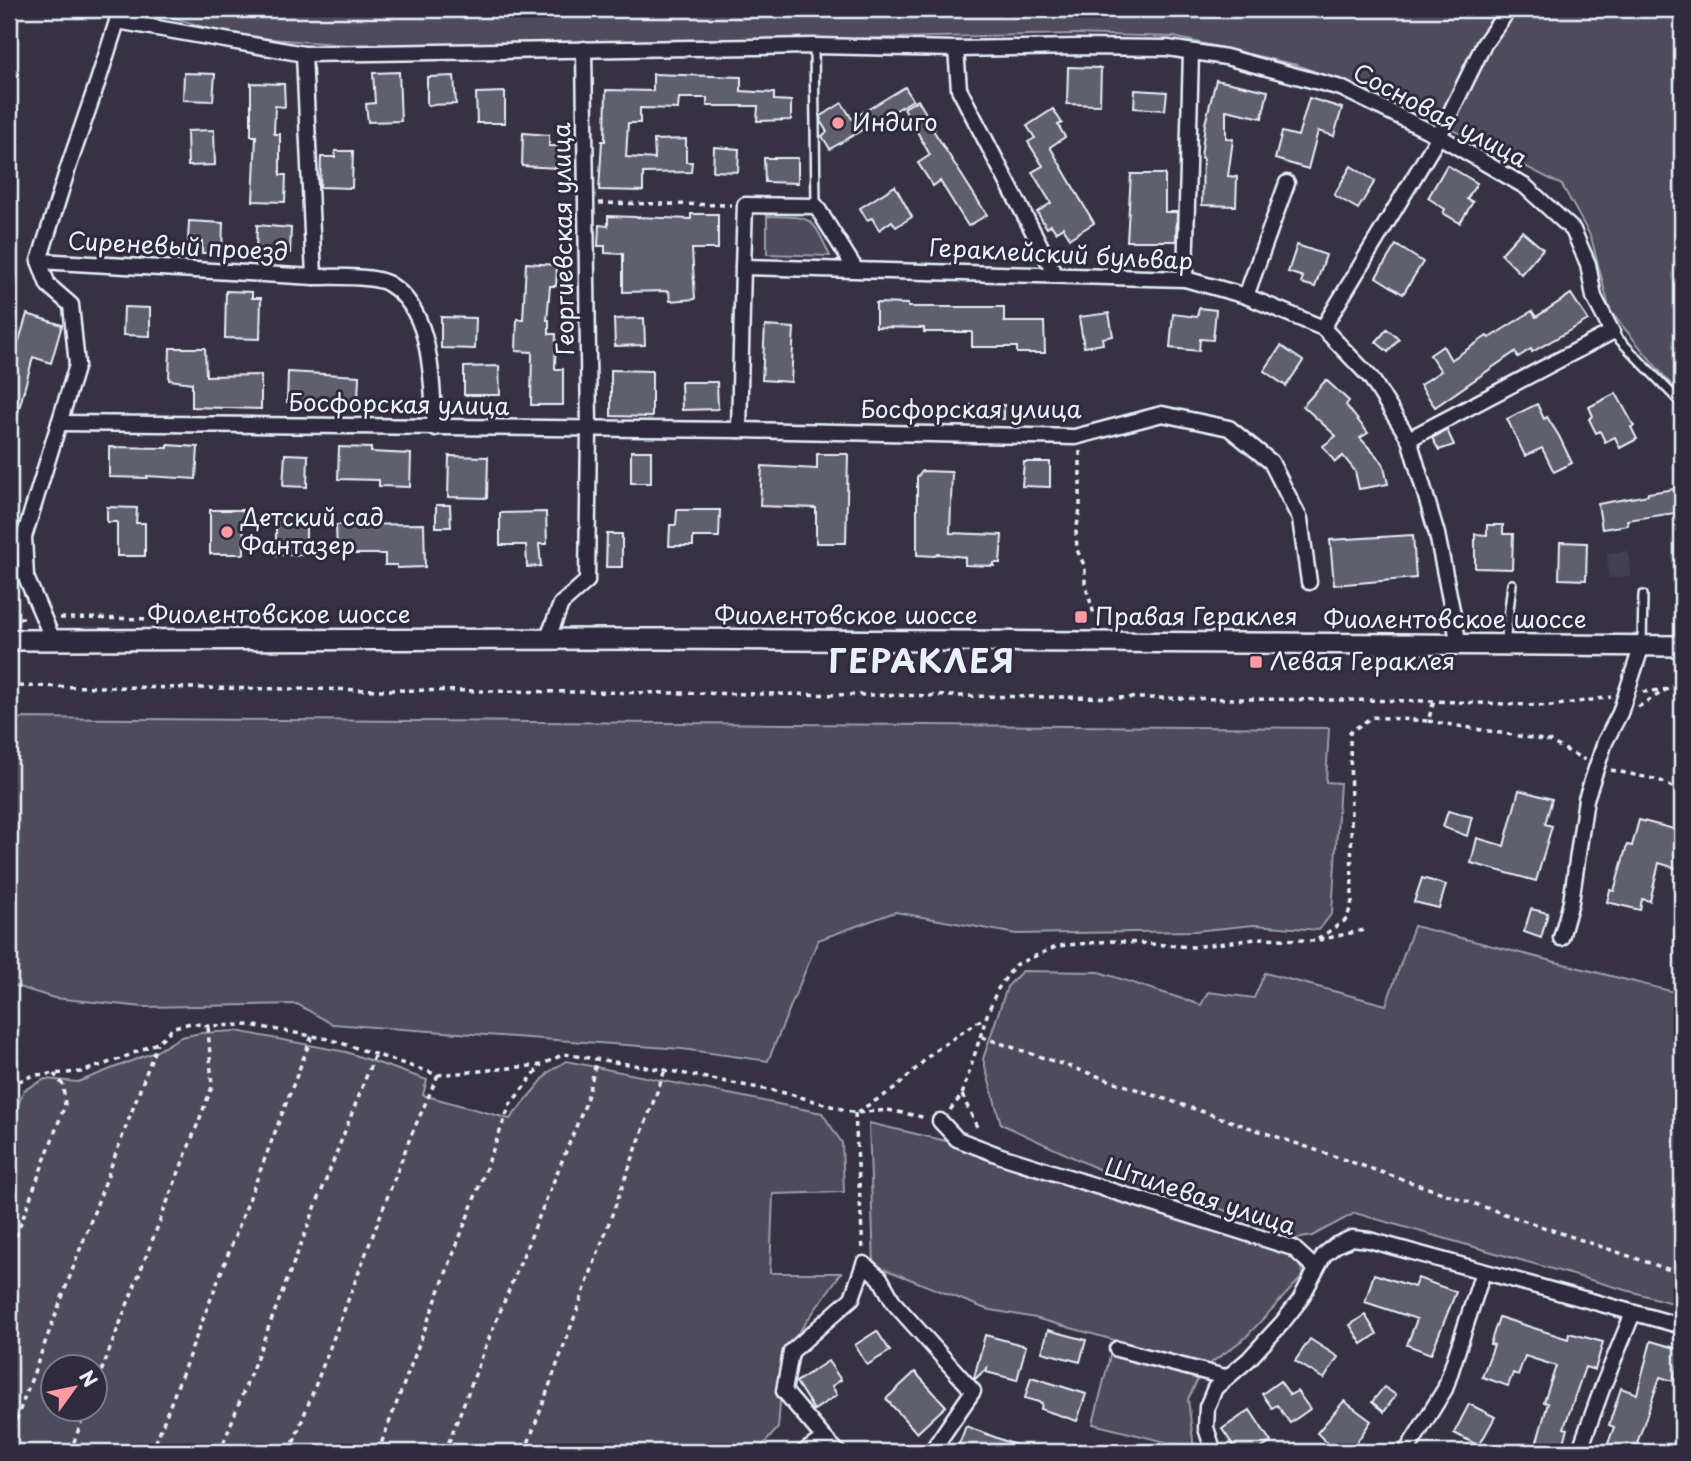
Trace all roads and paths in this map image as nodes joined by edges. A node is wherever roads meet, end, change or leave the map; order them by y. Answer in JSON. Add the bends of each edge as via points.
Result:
{"nodes":[{"id":1,"x":1508,"y":9,"type":"edge"},
{"id":2,"x":119,"y":15,"type":"edge"},
{"id":3,"x":814,"y":46,"type":"junction"},
{"id":4,"x":584,"y":49,"type":"junction"},
{"id":5,"x":956,"y":49,"type":"junction"},
{"id":6,"x":1191,"y":52,"type":"junction"},
{"id":7,"x":304,"y":54,"type":"junction"},
{"id":8,"x":1439,"y":136,"type":"junction"},
{"id":9,"x":1287,"y":183,"type":"dead end"},
{"id":10,"x":586,"y":203,"type":"junction"},
{"id":11,"x":745,"y":205,"type":"junction"},
{"id":12,"x":816,"y":206,"type":"junction"},
{"id":13,"x":39,"y":261,"type":"junction"},
{"id":14,"x":743,"y":267,"type":"junction"},
{"id":15,"x":856,"y":270,"type":"junction"},
{"id":16,"x":1055,"y":274,"type":"junction"},
{"id":17,"x":314,"y":277,"type":"junction"},
{"id":18,"x":1185,"y":279,"type":"junction"},
{"id":19,"x":1246,"y":296,"type":"junction"},
{"id":20,"x":1323,"y":328,"type":"junction"},
{"id":21,"x":1612,"y":332,"type":"junction"},
{"id":22,"x":1682,"y":404,"type":"edge"},
{"id":23,"x":59,"y":423,"type":"junction"},
{"id":24,"x":435,"y":428,"type":"junction"},
{"id":25,"x":589,"y":429,"type":"junction"},
{"id":26,"x":739,"y":430,"type":"junction"},
{"id":27,"x":1079,"y":436,"type":"junction"},
{"id":28,"x":1409,"y":439,"type":"junction"},
{"id":29,"x":1309,"y":582,"type":"dead end"},
{"id":30,"x":1512,"y":584,"type":"dead end"},
{"id":31,"x":1643,"y":595,"type":"dead end"},
{"id":32,"x":1094,"y":614,"type":"dead end"},
{"id":33,"x":9,"y":640,"type":"edge"},
{"id":34,"x":53,"y":640,"type":"junction"},
{"id":35,"x":547,"y":640,"type":"junction"},
{"id":36,"x":1459,"y":645,"type":"junction"},
{"id":37,"x":1505,"y":645,"type":"junction"},
{"id":38,"x":1642,"y":645,"type":"junction"},
{"id":39,"x":1682,"y":646,"type":"edge"},
{"id":40,"x":1682,"y":680,"type":"edge"},
{"id":41,"x":9,"y":687,"type":"edge"},
{"id":42,"x":1670,"y":689,"type":"junction"},
{"id":43,"x":1682,"y":690,"type":"edge"},
{"id":44,"x":1626,"y":694,"type":"junction"},
{"id":45,"x":1434,"y":701,"type":"junction"},
{"id":46,"x":1620,"y":713,"type":"junction"},
{"id":47,"x":1428,"y":721,"type":"junction"},
{"id":48,"x":1597,"y":766,"type":"junction"},
{"id":49,"x":1682,"y":792,"type":"edge"},
{"id":50,"x":1364,"y":930,"type":"dead end"},
{"id":51,"x":1561,"y":938,"type":"dead end"},
{"id":52,"x":1315,"y":941,"type":"junction"},
{"id":53,"x":987,"y":1016,"type":"junction"},
{"id":54,"x":208,"y":1026,"type":"junction"},
{"id":55,"x":312,"y":1036,"type":"junction"},
{"id":56,"x":982,"y":1037,"type":"junction"},
{"id":57,"x":158,"y":1043,"type":"junction"},
{"id":58,"x":375,"y":1054,"type":"junction"},
{"id":59,"x":597,"y":1060,"type":"junction"},
{"id":60,"x":541,"y":1065,"type":"junction"},
{"id":61,"x":665,"y":1070,"type":"junction"},
{"id":62,"x":54,"y":1074,"type":"junction"},
{"id":63,"x":438,"y":1075,"type":"junction"},
{"id":64,"x":9,"y":1085,"type":"edge"},
{"id":65,"x":962,"y":1095,"type":"junction"},
{"id":66,"x":855,"y":1113,"type":"junction"},
{"id":67,"x":940,"y":1121,"type":"junction"},
{"id":68,"x":1001,"y":1156,"type":"junction"},
{"id":69,"x":9,"y":1255,"type":"edge"},
{"id":70,"x":864,"y":1264,"type":"junction"},
{"id":71,"x":1315,"y":1268,"type":"junction"},
{"id":72,"x":1483,"y":1272,"type":"junction"},
{"id":73,"x":1682,"y":1274,"type":"edge"},
{"id":74,"x":1633,"y":1313,"type":"junction"},
{"id":75,"x":1682,"y":1326,"type":"edge"},
{"id":76,"x":1117,"y":1349,"type":"dead end"},
{"id":77,"x":108,"y":1354,"type":"edge"},
{"id":78,"x":1225,"y":1377,"type":"junction"},
{"id":79,"x":82,"y":1422,"type":"edge"},
{"id":80,"x":9,"y":1438,"type":"edge"},
{"id":81,"x":824,"y":1438,"type":"junction"},
{"id":82,"x":70,"y":1452,"type":"edge"},
{"id":83,"x":152,"y":1452,"type":"edge"},
{"id":84,"x":220,"y":1452,"type":"edge"},
{"id":85,"x":290,"y":1452,"type":"edge"},
{"id":86,"x":377,"y":1452,"type":"edge"},
{"id":87,"x":445,"y":1452,"type":"edge"},
{"id":88,"x":525,"y":1452,"type":"edge"},
{"id":89,"x":804,"y":1452,"type":"edge"},
{"id":90,"x":838,"y":1452,"type":"edge"},
{"id":91,"x":931,"y":1452,"type":"edge"},
{"id":92,"x":1214,"y":1452,"type":"edge"},
{"id":93,"x":1406,"y":1452,"type":"edge"},
{"id":94,"x":1579,"y":1452,"type":"edge"}],
"edges":[{"from":1,"to":8,"type":"street","via":[[1484,44]]},
{"from":2,"to":7,"type":"street","name":"Сосновая улица"},
{"from":2,"to":13,"type":"street"},
{"from":3,"to":4,"type":"street","name":"Сосновая улица"},
{"from":3,"to":5,"type":"street","name":"Сосновая улица"},
{"from":3,"to":12,"type":"lane"},
{"from":4,"to":7,"type":"street","name":"Сосновая улица"},
{"from":4,"to":10,"type":"street","name":"Георгиевская улица"},
{"from":5,"to":6,"type":"street","name":"Сосновая улица","via":[[1142,47]]},
{"from":5,"to":16,"type":"street","via":[[958,89]]},
{"from":6,"to":8,"type":"street","name":"Сосновая улица","via":[[1341,88]]},
{"from":6,"to":18,"type":"street"},
{"from":7,"to":17,"type":"street","name":"Сиреневый проезд"},
{"from":8,"to":20,"type":"street"},
{"from":8,"to":21,"type":"street","name":"Сосновая улица","via":[[1526,187],[1573,230],[1588,264],[1594,297]]},
{"from":9,"to":19,"type":"street"},
{"from":10,"to":11,"type":"path"},
{"from":10,"to":25,"type":"street","name":"Георгиевская улица"},
{"from":11,"to":12,"type":"street"},
{"from":11,"to":14,"type":"street"},
{"from":12,"to":15,"type":"street"},
{"from":13,"to":17,"type":"street","name":"Сиреневый проезд"},
{"from":13,"to":23,"type":"street","via":[[48,285],[71,305],[77,365]]},
{"from":14,"to":15,"type":"street","name":"Гераклейский бульвар"},
{"from":14,"to":26,"type":"street"},
{"from":15,"to":16,"type":"street","name":"Гераклейский бульвар"},
{"from":16,"to":18,"type":"street","name":"Гераклейский бульвар"},
{"from":17,"to":24,"type":"street","name":"Сиреневый проезд","via":[[388,282],[409,302],[428,343]]},
{"from":18,"to":19,"type":"street","name":"Гераклейский бульвар"},
{"from":19,"to":20,"type":"street","name":"Гераклейский бульвар"},
{"from":20,"to":28,"type":"street","name":"Гераклейский бульвар","via":[[1371,378]]},
{"from":21,"to":22,"type":"lane"},
{"from":21,"to":28,"type":"street"},
{"from":23,"to":24,"type":"street","name":"Босфорская улица"},
{"from":23,"to":34,"type":"street","via":[[24,537],[26,577]]},
{"from":24,"to":25,"type":"street","name":"Босфорская улица"},
{"from":25,"to":26,"type":"street","name":"Босфорская улица"},
{"from":25,"to":35,"type":"street","name":"Георгиевская улица","via":[[587,581],[561,604]]},
{"from":26,"to":27,"type":"street","name":"Босфорская улица"},
{"from":27,"to":29,"type":"street","name":"Босфорская улица","via":[[1163,414],[1229,428],[1271,463],[1300,519]]},
{"from":27,"to":32,"type":"path","via":[[1077,550]]},
{"from":28,"to":36,"type":"street","name":"Гераклейский бульвар","via":[[1437,534]]},
{"from":30,"to":37,"type":"lane"},
{"from":31,"to":38,"type":"lane"},
{"from":33,"to":34,"type":"main road","name":"Фиолентовское шоссе"},
{"from":34,"to":35,"type":"main road","name":"Фиолентовское шоссе"},
{"from":35,"to":36,"type":"main road","name":"Фиолентовское шоссе"},
{"from":36,"to":37,"type":"main road","name":"Фиолентовское шоссе"},
{"from":37,"to":38,"type":"main road","name":"Фиолентовское шоссе"},
{"from":38,"to":39,"type":"main road","name":"Фиолентовское шоссе"},
{"from":38,"to":44,"type":"street"},
{"from":40,"to":42,"type":"path"},
{"from":41,"to":45,"type":"path"},
{"from":42,"to":43,"type":"path"},
{"from":42,"to":44,"type":"path"},
{"from":42,"to":46,"type":"path"},
{"from":44,"to":45,"type":"path","via":[[1551,706]]},
{"from":44,"to":46,"type":"street"},
{"from":45,"to":47,"type":"path"},
{"from":46,"to":48,"type":"street"},
{"from":47,"to":48,"type":"path","via":[[1549,741]]},
{"from":47,"to":52,"type":"path","via":[[1372,717],[1350,732],[1352,901],[1347,919]]},
{"from":48,"to":49,"type":"path","via":[[1659,780]]},
{"from":48,"to":51,"type":"street","via":[[1586,799]]},
{"from":50,"to":52,"type":"path"},
{"from":52,"to":53,"type":"path","via":[[1264,938],[1193,947],[1110,941],[1058,946],[1015,965],[997,989]]},
{"from":53,"to":56,"type":"path"},
{"from":53,"to":66,"type":"path","via":[[933,1052],[896,1088]]},
{"from":54,"to":55,"type":"path","via":[[250,1025]]},
{"from":54,"to":57,"type":"path","via":[[174,1027]]},
{"from":54,"to":77,"type":"path","via":[[212,1087]]},
{"from":55,"to":58,"type":"path"},
{"from":55,"to":83,"type":"path"},
{"from":56,"to":65,"type":"path"},
{"from":56,"to":73,"type":"path"},
{"from":57,"to":62,"type":"path","via":[[81,1072]]},
{"from":57,"to":80,"type":"path"},
{"from":58,"to":63,"type":"path"},
{"from":58,"to":84,"type":"path"},
{"from":59,"to":60,"type":"path","via":[[564,1054]]},
{"from":59,"to":61,"type":"path"},
{"from":59,"to":87,"type":"path","via":[[584,1105]]},
{"from":60,"to":63,"type":"path"},
{"from":60,"to":86,"type":"path","via":[[510,1105]]},
{"from":61,"to":66,"type":"path","via":[[790,1094]]},
{"from":61,"to":88,"type":"path"},
{"from":62,"to":64,"type":"path","via":[[34,1075]]},
{"from":62,"to":69,"type":"path","via":[[63,1086],[65,1104]]},
{"from":63,"to":85,"type":"path"},
{"from":65,"to":67,"type":"path"},
{"from":65,"to":68,"type":"path","via":[[977,1128]]},
{"from":66,"to":67,"type":"path","via":[[888,1110]]},
{"from":66,"to":70,"type":"path"},
{"from":67,"to":68,"type":"street","name":"Штилевая улица","via":[[957,1139]]},
{"from":68,"to":71,"type":"street","name":"Штилевая улица","via":[[1293,1248]]},
{"from":70,"to":81,"type":"street","via":[[852,1298],[790,1352],[784,1391]]},
{"from":70,"to":91,"type":"street","via":[[973,1391]]},
{"from":71,"to":72,"type":"street","name":"Штилевая улица","via":[[1336,1244],[1352,1238]]},
{"from":71,"to":78,"type":"street","via":[[1300,1300],[1282,1323]]},
{"from":72,"to":74,"type":"street","name":"Штилевая улица"},
{"from":72,"to":93,"type":"street","via":[[1445,1389]]},
{"from":74,"to":75,"type":"street","name":"Штилевая улица"},
{"from":74,"to":94,"type":"street"},
{"from":76,"to":78,"type":"street"},
{"from":78,"to":92,"type":"street","via":[[1207,1407],[1206,1428]]},
{"from":79,"to":82,"type":"path"},
{"from":81,"to":89,"type":"street"},
{"from":81,"to":90,"type":"street"}]}
